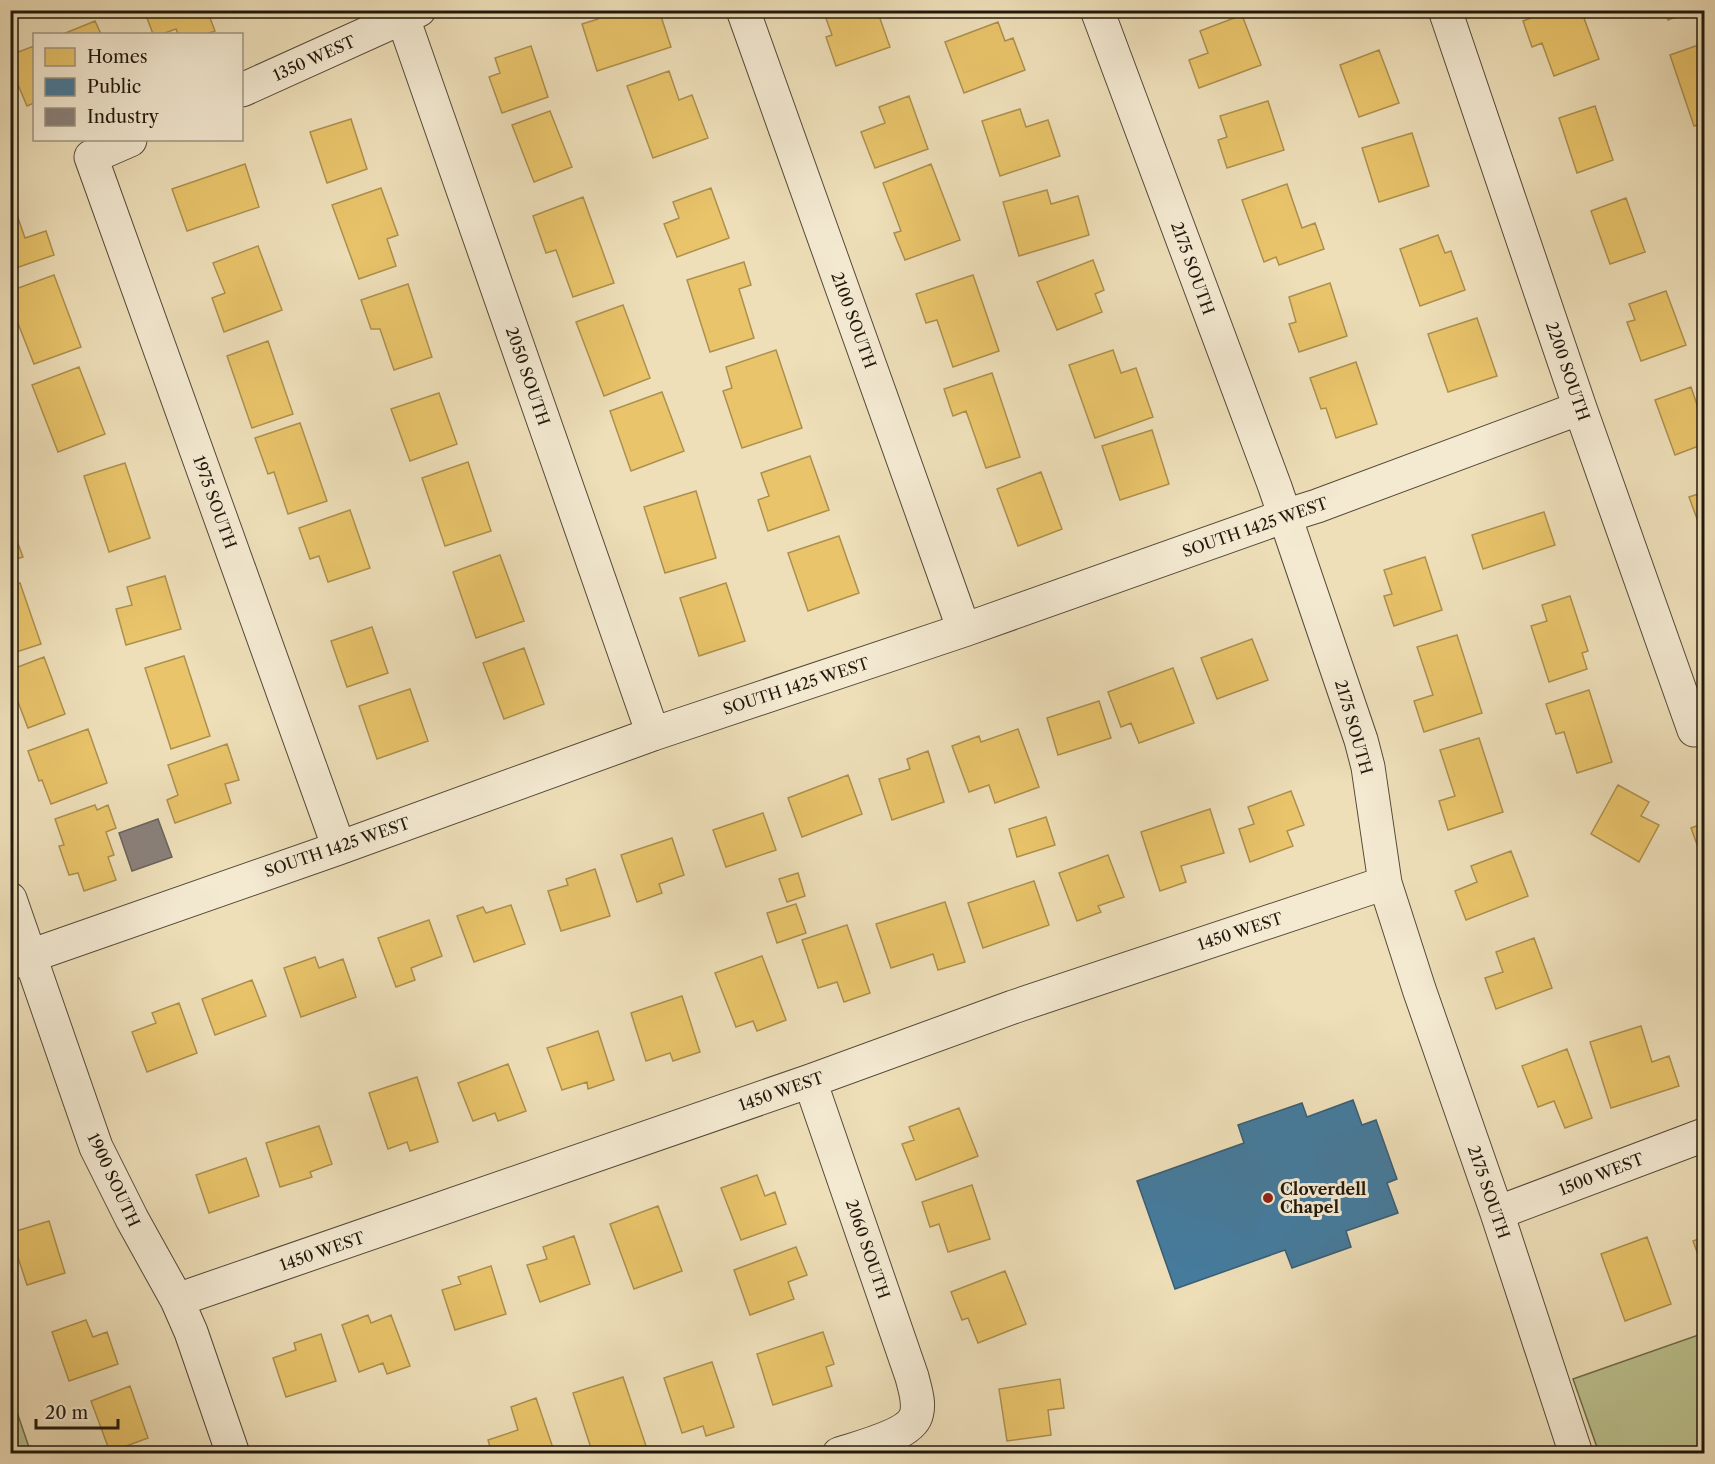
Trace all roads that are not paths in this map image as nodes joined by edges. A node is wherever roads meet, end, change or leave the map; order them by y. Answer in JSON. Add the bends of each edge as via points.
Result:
{"nodes":[{"id":1,"x":743,"y":10,"type":"edge"},
{"id":2,"x":1097,"y":10,"type":"edge"},
{"id":3,"x":1445,"y":10,"type":"edge"},
{"id":4,"x":411,"y":14,"type":"edge"},
{"id":5,"x":243,"y":90,"type":"edge"},
{"id":6,"x":128,"y":141,"type":"edge"},
{"id":7,"x":1580,"y":408,"type":"junction"},
{"id":8,"x":1285,"y":516,"type":"junction"},
{"id":9,"x":964,"y":630,"type":"junction"},
{"id":10,"x":1699,"y":728,"type":"edge"},
{"id":11,"x":652,"y":734,"type":"junction"},
{"id":12,"x":339,"y":848,"type":"junction"},
{"id":13,"x":1385,"y":883,"type":"junction"},
{"id":14,"x":10,"y":899,"type":"edge"},
{"id":15,"x":20,"y":959,"type":"edge"},
{"id":16,"x":810,"y":1082,"type":"junction"},
{"id":17,"x":1704,"y":1135,"type":"edge"},
{"id":18,"x":1497,"y":1213,"type":"junction"},
{"id":19,"x":177,"y":1300,"type":"junction"},
{"id":20,"x":233,"y":1454,"type":"edge"},
{"id":21,"x":839,"y":1454,"type":"edge"},
{"id":22,"x":1576,"y":1454,"type":"edge"}],
"edges":[{"from":1,"to":9,"type":"street","name":"2100 SOUTH"},
{"from":2,"to":8,"type":"street","name":"2175 SOUTH"},
{"from":3,"to":7,"type":"street","name":"2200 SOUTH"},
{"from":4,"to":5,"type":"street","name":"1350 WEST"},
{"from":4,"to":11,"type":"street","name":"2050 SOUTH"},
{"from":6,"to":12,"type":"street","name":"1975 SOUTH","via":[[91,157]]},
{"from":7,"to":8,"type":"street","name":"SOUTH 1425 WEST"},
{"from":7,"to":10,"type":"street","name":"2200 SOUTH"},
{"from":8,"to":9,"type":"street","name":"SOUTH 1425 WEST"},
{"from":8,"to":13,"type":"street","name":"2175 SOUTH","via":[[1361,740]]},
{"from":9,"to":11,"type":"street","name":"SOUTH 1425 WEST"},
{"from":11,"to":12,"type":"street","name":"SOUTH 1425 WEST"},
{"from":12,"to":15,"type":"street","name":"SOUTH 1425 WEST"},
{"from":13,"to":16,"type":"street","name":"1450 WEST","via":[[1013,1007]]},
{"from":13,"to":18,"type":"street","name":"2175 SOUTH"},
{"from":14,"to":15,"type":"street","name":"1900 SOUTH"},
{"from":15,"to":19,"type":"street","name":"1900 SOUTH","via":[[96,1147]]},
{"from":16,"to":19,"type":"street","name":"1450 WEST"},
{"from":16,"to":21,"type":"street","name":"2060 SOUTH","via":[[918,1403],[912,1423],[890,1436]]},
{"from":17,"to":18,"type":"street","name":"1500 WEST"},
{"from":18,"to":22,"type":"street","name":"2175 SOUTH"},
{"from":19,"to":20,"type":"street","name":"1900 SOUTH"}]}
